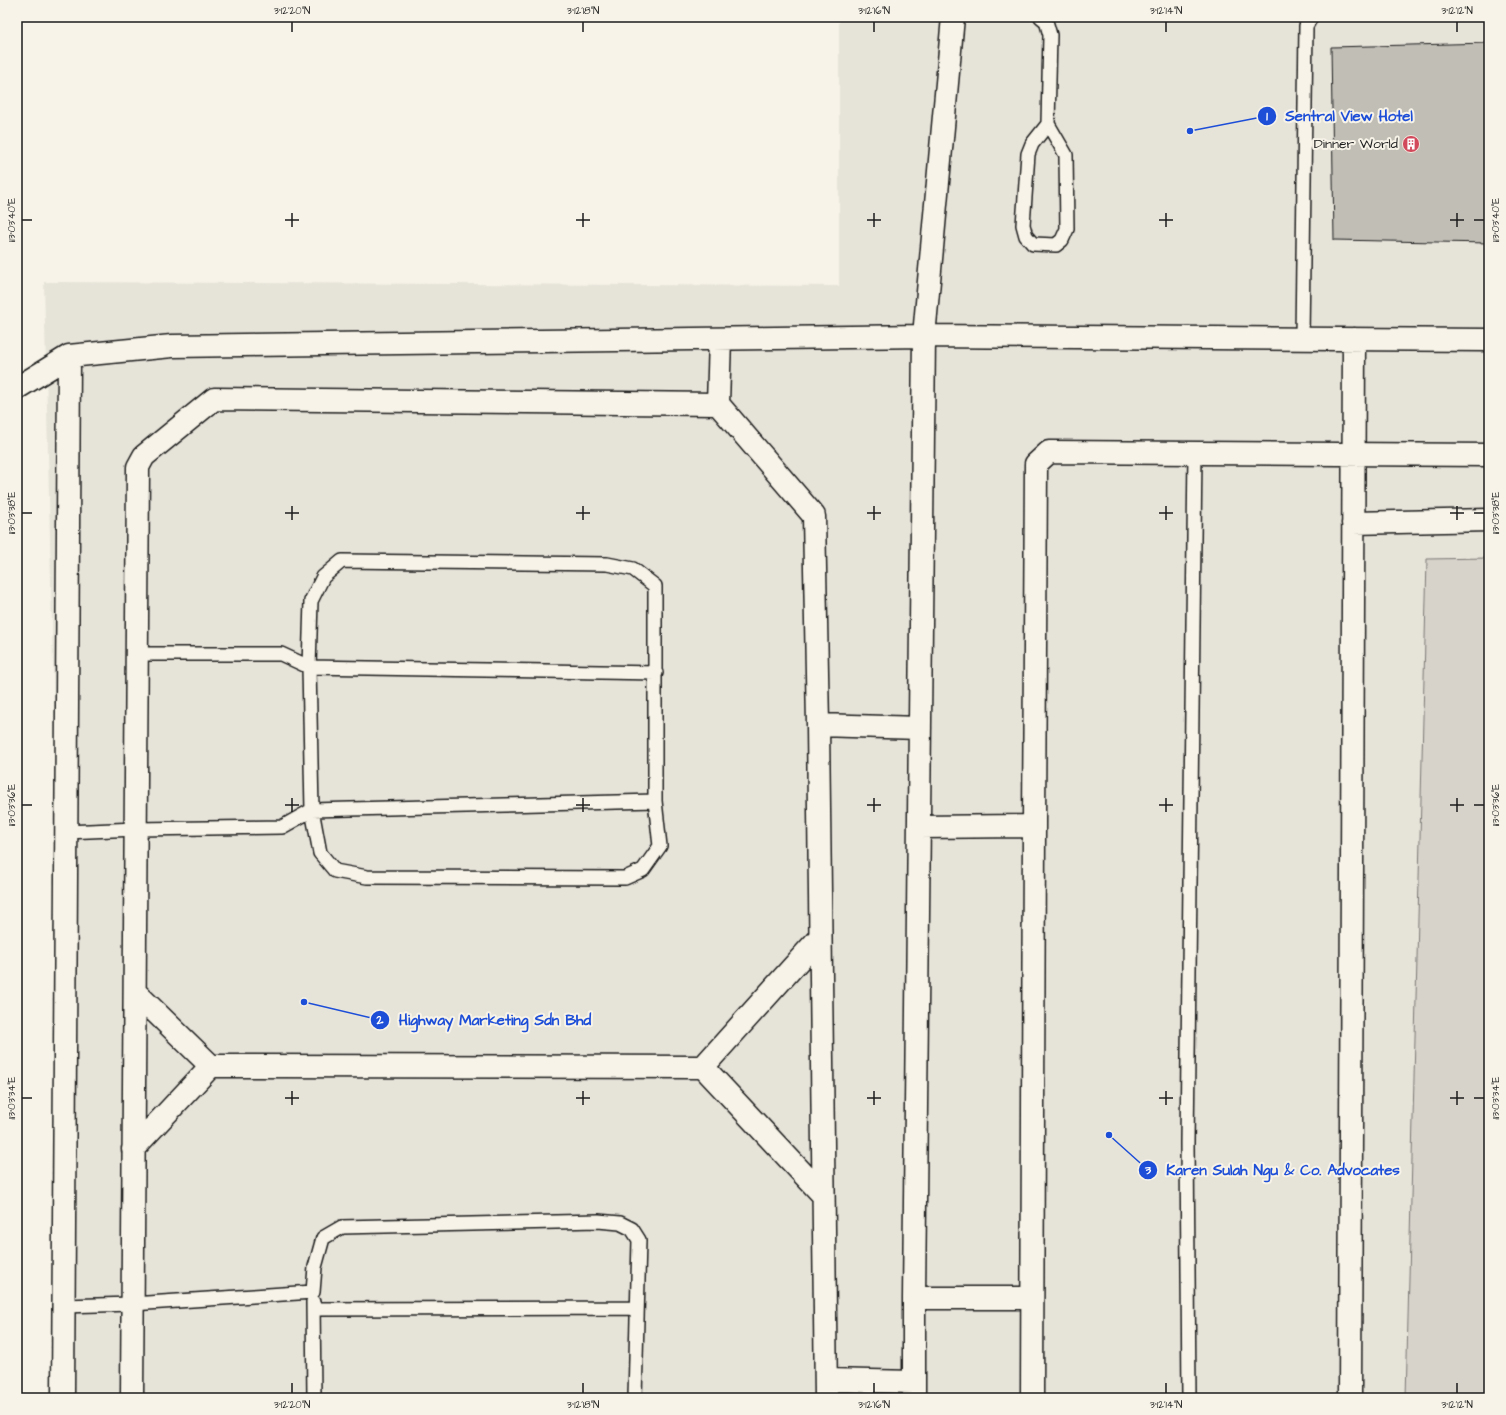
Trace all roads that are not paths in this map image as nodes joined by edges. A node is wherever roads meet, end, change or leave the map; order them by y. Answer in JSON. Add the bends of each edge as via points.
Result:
{"nodes":[{"id":1,"x":953,"y":17,"type":"edge"},
{"id":2,"x":1041,"y":17,"type":"edge"},
{"id":3,"x":1311,"y":17,"type":"edge"},
{"id":4,"x":1048,"y":124,"type":"junction"},
{"id":5,"x":924,"y":336,"type":"junction"},
{"id":6,"x":1302,"y":338,"type":"junction"},
{"id":7,"x":720,"y":339,"type":"junction"},
{"id":8,"x":1354,"y":339,"type":"junction"},
{"id":9,"x":1489,"y":340,"type":"edge"},
{"id":10,"x":69,"y":356,"type":"junction"},
{"id":11,"x":17,"y":388,"type":"edge"},
{"id":12,"x":718,"y":404,"type":"junction"},
{"id":13,"x":1194,"y":453,"type":"junction"},
{"id":14,"x":1354,"y":454,"type":"junction"},
{"id":15,"x":1489,"y":455,"type":"edge"},
{"id":16,"x":1489,"y":520,"type":"edge"},
{"id":17,"x":1353,"y":523,"type":"junction"},
{"id":18,"x":137,"y":654,"type":"junction"},
{"id":19,"x":309,"y":667,"type":"junction"},
{"id":20,"x":656,"y":673,"type":"junction"},
{"id":21,"x":818,"y":725,"type":"junction"},
{"id":22,"x":920,"y":728,"type":"junction"},
{"id":23,"x":655,"y":801,"type":"junction"},
{"id":24,"x":312,"y":810,"type":"junction"},
{"id":25,"x":1034,"y":826,"type":"junction"},
{"id":26,"x":919,"y":827,"type":"junction"},
{"id":27,"x":136,"y":829,"type":"junction"},
{"id":28,"x":66,"y":832,"type":"junction"},
{"id":29,"x":820,"y":937,"type":"junction"},
{"id":30,"x":134,"y":992,"type":"junction"},
{"id":31,"x":211,"y":1066,"type":"junction"},
{"id":32,"x":703,"y":1067,"type":"junction"},
{"id":33,"x":134,"y":1149,"type":"junction"},
{"id":34,"x":823,"y":1195,"type":"junction"},
{"id":35,"x":313,"y":1292,"type":"junction"},
{"id":36,"x":914,"y":1298,"type":"junction"},
{"id":37,"x":1032,"y":1298,"type":"junction"},
{"id":38,"x":132,"y":1304,"type":"junction"},
{"id":39,"x":63,"y":1306,"type":"junction"},
{"id":40,"x":637,"y":1308,"type":"junction"},
{"id":41,"x":313,"y":1309,"type":"junction"},
{"id":42,"x":826,"y":1389,"type":"edge"},
{"id":43,"x":914,"y":1390,"type":"edge"},
{"id":44,"x":63,"y":1398,"type":"edge"},
{"id":45,"x":132,"y":1398,"type":"edge"},
{"id":46,"x":314,"y":1398,"type":"edge"},
{"id":47,"x":635,"y":1398,"type":"edge"},
{"id":48,"x":1032,"y":1398,"type":"edge"},
{"id":49,"x":1189,"y":1398,"type":"edge"},
{"id":50,"x":1350,"y":1398,"type":"edge"}],
"edges":[{"from":1,"to":5,"type":"street"},
{"from":2,"to":4,"type":"lane","via":[[1046,21],[1050,35]]},
{"from":3,"to":6,"type":"lane","via":[[1306,26]]},
{"from":4,"to":4,"type":"lane","via":[[1066,156],[1067,229],[1062,240],[1056,245],[1033,244],[1026,236],[1023,224],[1028,154],[1032,144]]},
{"from":5,"to":6,"type":"street"},
{"from":5,"to":7,"type":"street"},
{"from":5,"to":22,"type":"street"},
{"from":6,"to":8,"type":"street"},
{"from":7,"to":10,"type":"street","via":[[172,346]]},
{"from":7,"to":12,"type":"street"},
{"from":8,"to":9,"type":"street"},
{"from":8,"to":14,"type":"street"},
{"from":10,"to":11,"type":"street"},
{"from":10,"to":28,"type":"street"},
{"from":12,"to":18,"type":"street","via":[[214,399],[144,456],[138,467]]},
{"from":12,"to":21,"type":"street","via":[[814,516]]},
{"from":13,"to":14,"type":"street"},
{"from":13,"to":25,"type":"street","via":[[1049,452],[1036,464]]},
{"from":13,"to":49,"type":"lane","via":[[1187,1143]]},
{"from":14,"to":15,"type":"street"},
{"from":14,"to":17,"type":"street"},
{"from":16,"to":17,"type":"street"},
{"from":17,"to":50,"type":"street"},
{"from":18,"to":19,"type":"lane","via":[[281,654]]},
{"from":18,"to":27,"type":"street"},
{"from":19,"to":20,"type":"lane"},
{"from":19,"to":20,"type":"lane","via":[[311,601],[323,577],[342,561],[607,564],[633,569],[655,586]]},
{"from":19,"to":24,"type":"lane"},
{"from":20,"to":23,"type":"lane"},
{"from":21,"to":22,"type":"street"},
{"from":21,"to":29,"type":"street"},
{"from":22,"to":26,"type":"street"},
{"from":23,"to":24,"type":"lane"},
{"from":23,"to":24,"type":"lane","via":[[660,846],[643,870],[625,878],[367,877],[335,871],[320,853]]},
{"from":24,"to":27,"type":"lane","via":[[282,827]]},
{"from":25,"to":26,"type":"street"},
{"from":25,"to":37,"type":"street"},
{"from":26,"to":36,"type":"street"},
{"from":27,"to":28,"type":"lane"},
{"from":27,"to":30,"type":"street"},
{"from":28,"to":39,"type":"street"},
{"from":29,"to":32,"type":"street"},
{"from":29,"to":34,"type":"street"},
{"from":30,"to":31,"type":"street"},
{"from":30,"to":33,"type":"street"},
{"from":31,"to":32,"type":"street"},
{"from":31,"to":33,"type":"street"},
{"from":32,"to":34,"type":"street"},
{"from":33,"to":38,"type":"street"},
{"from":34,"to":42,"type":"street"},
{"from":35,"to":38,"type":"lane"},
{"from":35,"to":40,"type":"lane","via":[[315,1267],[323,1238],[342,1227],[598,1221],[620,1223],[632,1229],[639,1240]]},
{"from":35,"to":41,"type":"lane"},
{"from":36,"to":37,"type":"street"},
{"from":36,"to":43,"type":"street"},
{"from":37,"to":48,"type":"street"},
{"from":38,"to":39,"type":"lane"},
{"from":38,"to":45,"type":"street"},
{"from":39,"to":44,"type":"street"},
{"from":40,"to":41,"type":"lane"},
{"from":40,"to":47,"type":"lane"},
{"from":41,"to":46,"type":"lane"},
{"from":42,"to":43,"type":"street"}]}
